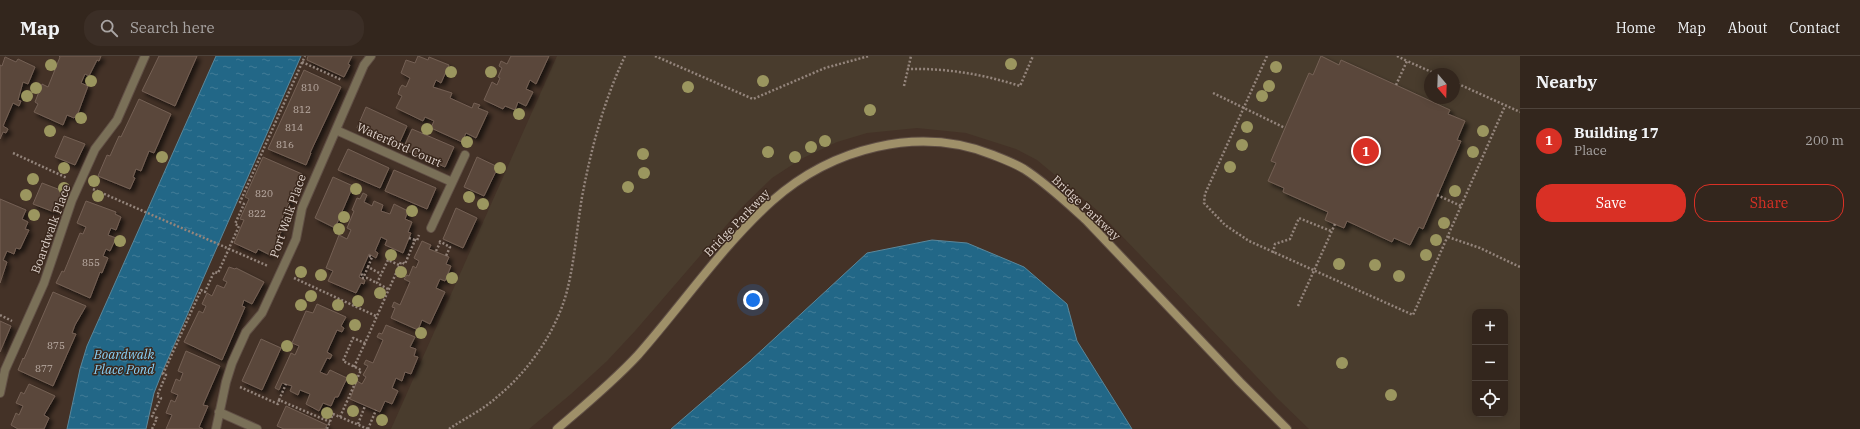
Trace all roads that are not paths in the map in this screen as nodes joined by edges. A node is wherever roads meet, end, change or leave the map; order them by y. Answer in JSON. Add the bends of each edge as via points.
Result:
{"nodes":[{"id":1,"x":145,"y":56,"type":"edge"},
{"id":2,"x":371,"y":56,"type":"edge"},
{"id":3,"x":336,"y":130,"type":"junction"},
{"id":4,"x":465,"y":155,"type":"dead end"},
{"id":5,"x":452,"y":182,"type":"junction"},
{"id":6,"x":431,"y":228,"type":"road end"},
{"id":7,"x":0,"y":393,"type":"edge"},
{"id":8,"x":219,"y":412,"type":"junction"},
{"id":9,"x":216,"y":429,"type":"edge"},
{"id":10,"x":257,"y":429,"type":"edge"},
{"id":11,"x":557,"y":429,"type":"edge"},
{"id":12,"x":1287,"y":429,"type":"edge"}],
"edges":[{"from":1,"to":7,"type":"street","name":"Boardwalk Place","via":[[117,120],[95,149],[72,200],[44,283],[5,370]]},
{"from":2,"to":3,"type":"street","name":"Port Walk Place","via":[[364,65]]},
{"from":3,"to":5,"type":"street","name":"Waterford Court"},
{"from":3,"to":8,"type":"street","name":"Port Walk Place","via":[[302,208],[296,239],[262,313],[246,332],[226,382]]},
{"from":4,"to":5,"type":"street"},
{"from":5,"to":6,"type":"street"},
{"from":8,"to":9,"type":"street","name":"Port Walk Place"},
{"from":8,"to":10,"type":"street"},
{"from":11,"to":12,"type":"street","name":"Bridge Parkway","via":[[607,387],[720,257],[785,190],[818,168],[850,155],[896,142],[955,143],[980,150],[1023,169],[1060,196]]}]}
